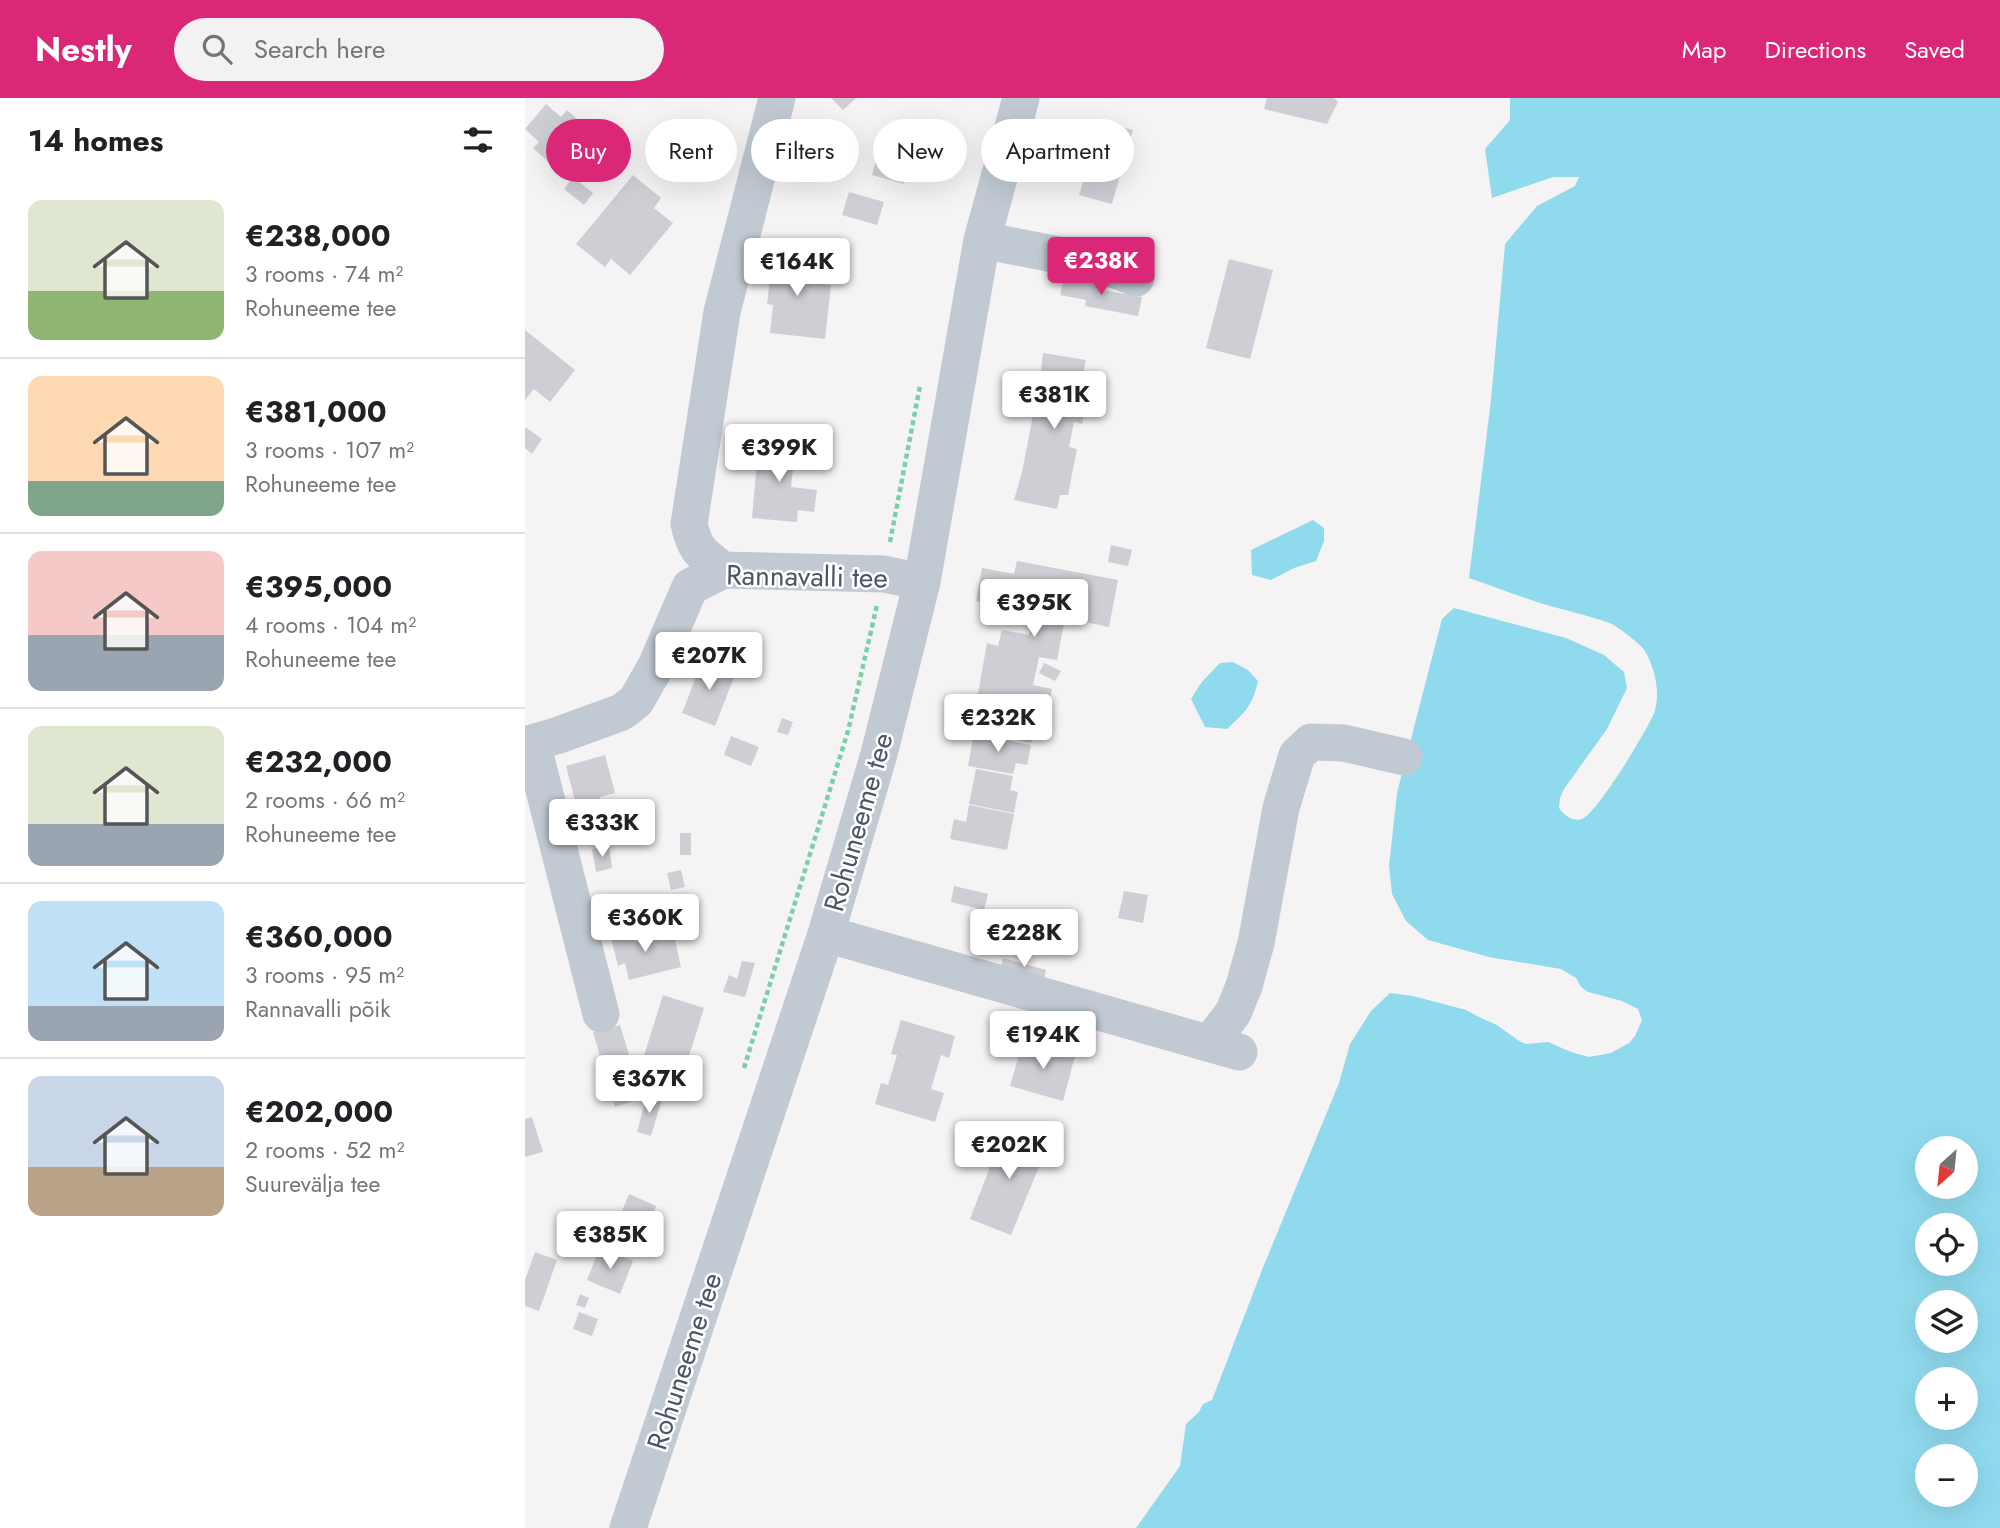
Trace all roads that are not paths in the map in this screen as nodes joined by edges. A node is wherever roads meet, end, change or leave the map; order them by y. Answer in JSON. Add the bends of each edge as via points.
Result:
{"nodes":[{"id":1,"x":777,"y":98,"type":"edge"},
{"id":2,"x":1021,"y":98,"type":"edge"},
{"id":3,"x":982,"y":240,"type":"junction"},
{"id":4,"x":1136,"y":278,"type":"dead end"},
{"id":5,"x":723,"y":570,"type":"junction"},
{"id":6,"x":922,"y":582,"type":"junction"},
{"id":7,"x":529,"y":744,"type":"edge"},
{"id":8,"x":1403,"y":757,"type":"dead end"},
{"id":9,"x":826,"y":934,"type":"junction"},
{"id":10,"x":601,"y":1014,"type":"dead end"},
{"id":11,"x":628,"y":1528,"type":"edge"}],
"edges":[{"from":1,"to":5,"type":"street","via":[[722,312],[689,524],[693,543]]},
{"from":2,"to":3,"type":"street","name":"Rohuneeme tee"},
{"from":3,"to":4,"type":"street","via":[[1094,262]]},
{"from":3,"to":6,"type":"street","name":"Rohuneeme tee"},
{"from":5,"to":6,"type":"street","name":"Rannavalli tee","via":[[884,574]]},
{"from":5,"to":7,"type":"street","name":"Rannavalli tee","via":[[690,587],[636,701],[622,712]]},
{"from":6,"to":9,"type":"street","name":"Rohuneeme tee","via":[[879,754]]},
{"from":7,"to":10,"type":"street"},
{"from":8,"to":9,"type":"street","via":[[1344,743],[1311,742],[1297,755],[1281,808],[1256,943],[1224,1048]]},
{"from":9,"to":11,"type":"street","name":"Rohuneeme tee"}]}
